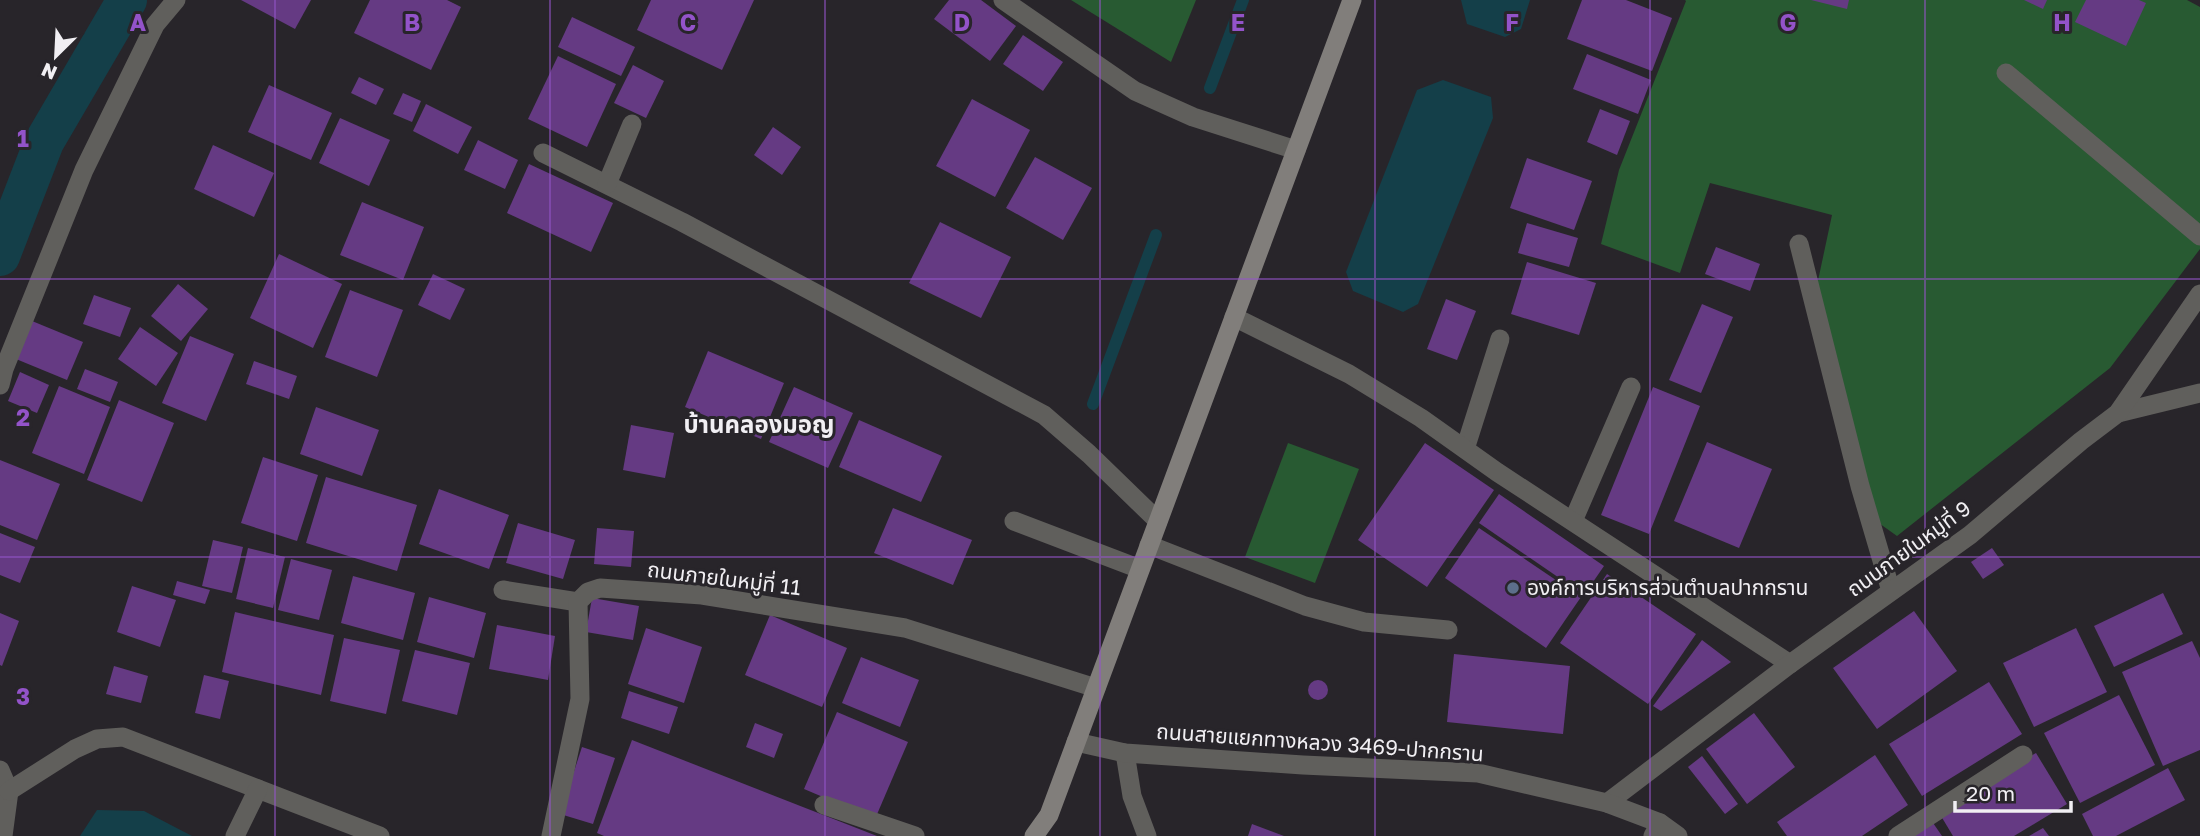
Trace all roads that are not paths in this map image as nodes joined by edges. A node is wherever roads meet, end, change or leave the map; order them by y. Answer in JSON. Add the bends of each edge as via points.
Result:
{"nodes":[{"id":1,"x":176,"y":0,"type":"edge"},
{"id":2,"x":1003,"y":0,"type":"edge"},
{"id":3,"x":1352,"y":0,"type":"edge"},
{"id":4,"x":2006,"y":73,"type":"dead end"},
{"id":5,"x":632,"y":124,"type":"dead end"},
{"id":6,"x":1296,"y":150,"type":"junction"},
{"id":7,"x":543,"y":153,"type":"dead end"},
{"id":8,"x":607,"y":184,"type":"junction"},
{"id":9,"x":2200,"y":236,"type":"edge"},
{"id":10,"x":1799,"y":244,"type":"dead end"},
{"id":11,"x":2200,"y":294,"type":"edge"},
{"id":12,"x":1234,"y":317,"type":"junction"},
{"id":13,"x":1500,"y":339,"type":"dead end"},
{"id":14,"x":0,"y":385,"type":"edge"},
{"id":15,"x":1631,"y":387,"type":"dead end"},
{"id":16,"x":2200,"y":393,"type":"edge"},
{"id":17,"x":2118,"y":413,"type":"junction"},
{"id":18,"x":1465,"y":449,"type":"junction"},
{"id":19,"x":1014,"y":521,"type":"dead end"},
{"id":20,"x":1158,"y":521,"type":"junction"},
{"id":21,"x":1573,"y":521,"type":"junction"},
{"id":22,"x":1149,"y":545,"type":"junction"},
{"id":23,"x":1140,"y":569,"type":"junction"},
{"id":24,"x":503,"y":590,"type":"dead end"},
{"id":25,"x":1891,"y":591,"type":"junction"},
{"id":26,"x":578,"y":602,"type":"junction"},
{"id":27,"x":1448,"y":630,"type":"dead end"},
{"id":28,"x":1790,"y":664,"type":"junction"},
{"id":29,"x":1096,"y":688,"type":"junction"},
{"id":30,"x":1076,"y":742,"type":"junction"},
{"id":31,"x":1125,"y":753,"type":"junction"},
{"id":32,"x":2023,"y":755,"type":"dead end"},
{"id":33,"x":0,"y":770,"type":"edge"},
{"id":34,"x":258,"y":789,"type":"junction"},
{"id":35,"x":9,"y":791,"type":"junction"},
{"id":36,"x":1607,"y":803,"type":"junction"},
{"id":37,"x":824,"y":805,"type":"dead end"},
{"id":38,"x":1049,"y":815,"type":"junction"},
{"id":39,"x":1657,"y":830,"type":"edge"},
{"id":40,"x":3,"y":836,"type":"edge"},
{"id":41,"x":235,"y":836,"type":"edge"},
{"id":42,"x":380,"y":836,"type":"edge"},
{"id":43,"x":551,"y":836,"type":"edge"},
{"id":44,"x":915,"y":836,"type":"edge"},
{"id":45,"x":1034,"y":836,"type":"edge"},
{"id":46,"x":1047,"y":836,"type":"edge"},
{"id":47,"x":1147,"y":836,"type":"edge"},
{"id":48,"x":1678,"y":836,"type":"edge"},
{"id":49,"x":1898,"y":836,"type":"edge"}],
"edges":[{"from":1,"to":14,"type":"street","via":[[155,25],[84,170]]},
{"from":2,"to":6,"type":"street","via":[[1135,91],[1193,117]]},
{"from":3,"to":6,"type":"main road"},
{"from":4,"to":9,"type":"street"},
{"from":5,"to":8,"type":"street"},
{"from":6,"to":12,"type":"main road"},
{"from":7,"to":8,"type":"street"},
{"from":8,"to":20,"type":"street","via":[[1044,415]]},
{"from":10,"to":25,"type":"street"},
{"from":11,"to":17,"type":"street","name":"ถนนภายในหมู่ที่ 9"},
{"from":12,"to":18,"type":"street","via":[[1349,374]]},
{"from":12,"to":20,"type":"main road"},
{"from":13,"to":18,"type":"street"},
{"from":15,"to":21,"type":"street"},
{"from":16,"to":17,"type":"street"},
{"from":17,"to":25,"type":"street","name":"ถนนภายในหมู่ที่ 9","via":[[1970,535]]},
{"from":18,"to":21,"type":"street"},
{"from":19,"to":23,"type":"street"},
{"from":20,"to":22,"type":"main road"},
{"from":21,"to":28,"type":"street"},
{"from":22,"to":23,"type":"main road"},
{"from":22,"to":27,"type":"street","via":[[1305,606],[1364,622]]},
{"from":23,"to":29,"type":"main road"},
{"from":24,"to":26,"type":"street"},
{"from":25,"to":28,"type":"street","name":"ถนนภายในหมู่ที่ 9"},
{"from":26,"to":29,"type":"street","name":"ถนนภายในหมู่ที่ 11","via":[[600,588],[702,595],[905,628]]},
{"from":26,"to":43,"type":"street","via":[[580,699]]},
{"from":28,"to":36,"type":"street","name":"ถนนภายในหมู่ที่ 9"},
{"from":29,"to":30,"type":"main road"},
{"from":30,"to":31,"type":"street","name":"ถนนสายแยกทางหลวง 3469-ปากกราน"},
{"from":30,"to":38,"type":"main road"},
{"from":31,"to":36,"type":"street","name":"ถนนสายแยกทางหลวง 3469-ปากกราน","via":[[1478,773]]},
{"from":31,"to":47,"type":"street","via":[[1132,796]]},
{"from":32,"to":49,"type":"street"},
{"from":33,"to":35,"type":"street"},
{"from":34,"to":35,"type":"street","via":[[123,737],[97,739]]},
{"from":34,"to":41,"type":"street"},
{"from":34,"to":42,"type":"street"},
{"from":35,"to":40,"type":"street"},
{"from":36,"to":39,"type":"street","name":"ถนนสายแยกทางหลวง 3469-ปากกราน"},
{"from":37,"to":44,"type":"street"},
{"from":38,"to":45,"type":"main road"},
{"from":38,"to":46,"type":"main road"},
{"from":39,"to":48,"type":"street","name":"ถนนสายแยกทางหลวง 3469-ปากกราน"}]}
